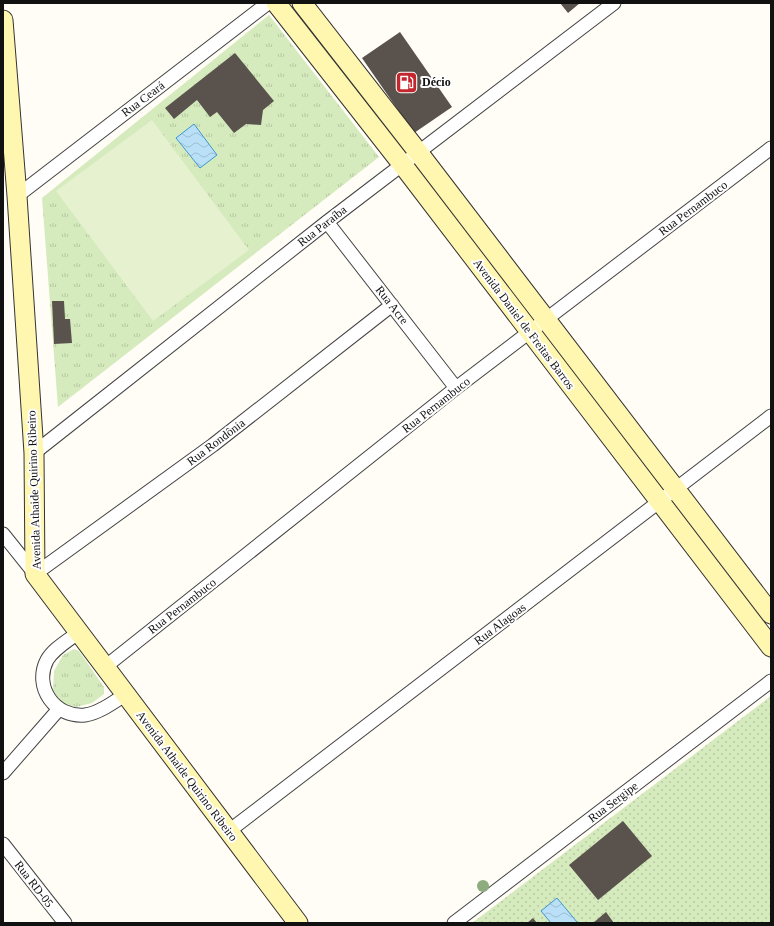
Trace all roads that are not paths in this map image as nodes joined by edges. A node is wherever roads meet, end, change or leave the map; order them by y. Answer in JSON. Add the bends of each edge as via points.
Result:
{"nodes":[{"id":1,"x":268,"y":3,"type":"edge"},
{"id":2,"x":276,"y":3,"type":"edge"},
{"id":3,"x":302,"y":3,"type":"edge"},
{"id":4,"x":614,"y":3,"type":"edge"},
{"id":5,"x":3,"y":20,"type":"edge"},
{"id":6,"x":771,"y":148,"type":"edge"},
{"id":7,"x":418,"y":152,"type":"junction"},
{"id":8,"x":402,"y":164,"type":"junction"},
{"id":9,"x":17,"y":196,"type":"junction"},
{"id":10,"x":327,"y":222,"type":"junction"},
{"id":11,"x":392,"y":305,"type":"junction"},
{"id":12,"x":546,"y":320,"type":"junction"},
{"id":13,"x":530,"y":332,"type":"junction"},
{"id":14,"x":456,"y":388,"type":"junction"},
{"id":15,"x":771,"y":416,"type":"edge"},
{"id":16,"x":34,"y":453,"type":"junction"},
{"id":17,"x":676,"y":490,"type":"junction"},
{"id":18,"x":660,"y":502,"type":"junction"},
{"id":19,"x":3,"y":534,"type":"edge"},
{"id":20,"x":36,"y":574,"type":"junction"},
{"id":21,"x":771,"y":614,"type":"edge"},
{"id":22,"x":79,"y":632,"type":"junction"},
{"id":23,"x":771,"y":647,"type":"edge"},
{"id":24,"x":105,"y":666,"type":"junction"},
{"id":25,"x":771,"y":682,"type":"edge"},
{"id":26,"x":126,"y":694,"type":"junction"},
{"id":27,"x":59,"y":709,"type":"junction"},
{"id":28,"x":3,"y":773,"type":"edge"},
{"id":29,"x":229,"y":831,"type":"junction"},
{"id":30,"x":3,"y":844,"type":"edge"},
{"id":31,"x":66,"y":923,"type":"edge"},
{"id":32,"x":298,"y":923,"type":"edge"},
{"id":33,"x":454,"y":923,"type":"edge"}],
"edges":[{"from":1,"to":9,"type":"street","name":"Rua Ceará"},
{"from":2,"to":8,"type":"street","name":"Avenida Daniel de Freitas Barros"},
{"from":3,"to":7,"type":"street","name":"Avenida Daniel de Freitas Barros"},
{"from":4,"to":7,"type":"street","name":"Rua Paraíba"},
{"from":5,"to":9,"type":"street","name":"Avenida Athaide Quirino Ribeiro"},
{"from":6,"to":12,"type":"street","name":"Rua Pernambuco"},
{"from":7,"to":8,"type":"street","name":"Rua Paraíba"},
{"from":7,"to":12,"type":"street","name":"Avenida Daniel de Freitas Barros"},
{"from":8,"to":10,"type":"street","name":"Rua Paraíba"},
{"from":8,"to":13,"type":"street","name":"Avenida Daniel de Freitas Barros"},
{"from":9,"to":16,"type":"street","name":"Avenida Athaide Quirino Ribeiro"},
{"from":10,"to":11,"type":"street","name":"Rua Acre"},
{"from":10,"to":16,"type":"street","name":"Rua Paraíba"},
{"from":11,"to":14,"type":"street","name":"Rua Acre"},
{"from":11,"to":20,"type":"street","name":"Rua Rondônia","via":[[213,445]]},
{"from":12,"to":13,"type":"street","name":"Rua Pernambuco"},
{"from":12,"to":17,"type":"street","name":"Avenida Daniel de Freitas Barros"},
{"from":13,"to":14,"type":"street","name":"Rua Pernambuco"},
{"from":13,"to":18,"type":"street","name":"Avenida Daniel de Freitas Barros"},
{"from":14,"to":24,"type":"street","name":"Rua Pernambuco"},
{"from":15,"to":17,"type":"street","name":"Rua Alagoas"},
{"from":16,"to":20,"type":"street","name":"Avenida Athaide Quirino Ribeiro"},
{"from":17,"to":18,"type":"street","name":"Rua Alagoas"},
{"from":17,"to":21,"type":"street","name":"Avenida Daniel de Freitas Barros"},
{"from":18,"to":23,"type":"street","name":"Avenida Daniel de Freitas Barros"},
{"from":18,"to":29,"type":"street","name":"Rua Alagoas"},
{"from":19,"to":20,"type":"street"},
{"from":20,"to":22,"type":"street","name":"Avenida Athaide Quirino Ribeiro"},
{"from":22,"to":24,"type":"street","name":"Avenida Athaide Quirino Ribeiro"},
{"from":22,"to":27,"type":"street","via":[[56,650],[43,670],[46,694]]},
{"from":24,"to":26,"type":"street","name":"Avenida Athaide Quirino Ribeiro"},
{"from":25,"to":33,"type":"street","name":"Rua Sergipe"},
{"from":26,"to":27,"type":"street","via":[[98,711],[86,715],[74,715]]},
{"from":26,"to":29,"type":"street","name":"Avenida Athaide Quirino Ribeiro"},
{"from":27,"to":28,"type":"street"},
{"from":29,"to":32,"type":"street","name":"Avenida Athaide Quirino Ribeiro"},
{"from":30,"to":31,"type":"street","name":"Rua RD-05"}]}
